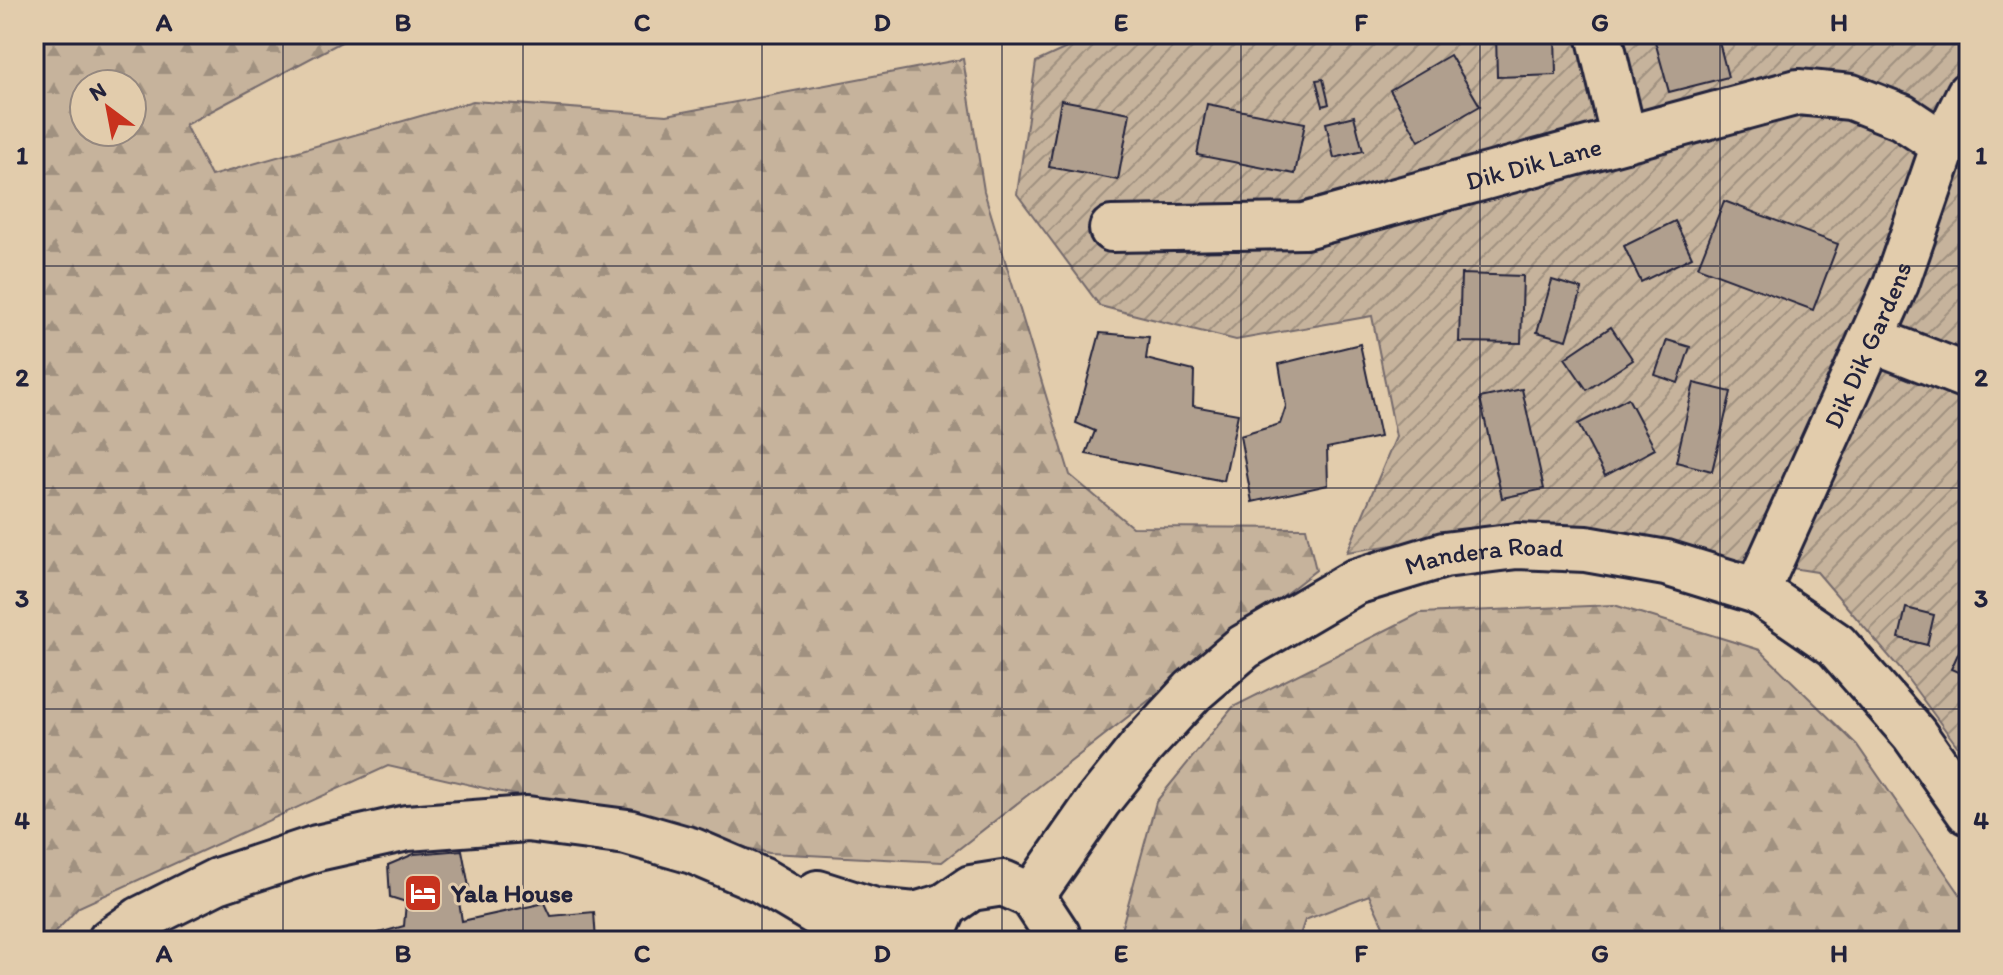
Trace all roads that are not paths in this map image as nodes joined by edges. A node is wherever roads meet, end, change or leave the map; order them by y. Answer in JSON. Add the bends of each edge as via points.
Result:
{"nodes":[{"id":1,"x":1599,"y":34,"type":"edge"},
{"id":2,"x":1968,"y":97,"type":"edge"},
{"id":3,"x":1624,"y":139,"type":"junction"},
{"id":4,"x":1944,"y":145,"type":"junction"},
{"id":5,"x":1112,"y":229,"type":"dead end"},
{"id":6,"x":1871,"y":339,"type":"junction"},
{"id":7,"x":1969,"y":377,"type":"edge"},
{"id":8,"x":1757,"y":591,"type":"junction"},
{"id":9,"x":1969,"y":812,"type":"edge"},
{"id":10,"x":761,"y":880,"type":"junction"},
{"id":11,"x":1032,"y":896,"type":"junction"},
{"id":12,"x":938,"y":923,"type":"edge"},
{"id":13,"x":110,"y":941,"type":"edge"},
{"id":14,"x":864,"y":941,"type":"edge"},
{"id":15,"x":1056,"y":941,"type":"edge"}],
"edges":[{"from":1,"to":3,"type":"street"},
{"from":2,"to":4,"type":"street","name":"Dik Dik Gardens"},
{"from":3,"to":4,"type":"street","name":"Dik Dik Lane","via":[[1798,92],[1851,97],[1902,117]]},
{"from":3,"to":5,"type":"street","name":"Dik Dik Lane","via":[[1304,226]]},
{"from":4,"to":6,"type":"street","name":"Dik Dik Gardens","via":[[1896,284]]},
{"from":6,"to":7,"type":"street"},
{"from":6,"to":8,"type":"street","name":"Dik Dik Gardens"},
{"from":8,"to":9,"type":"street","name":"Mandera Road","via":[[1836,645],[1914,734]]},
{"from":8,"to":11,"type":"street","name":"Mandera Road","via":[[1666,563],[1586,549],[1517,546],[1444,555],[1355,582],[1244,647],[1193,691],[1112,784]]},
{"from":10,"to":12,"type":"street"},
{"from":10,"to":13,"type":"street","via":[[693,851],[627,832],[527,819],[407,828],[317,848],[217,881],[141,919]]},
{"from":10,"to":14,"type":"street"},
{"from":11,"to":12,"type":"street","via":[[1003,883],[971,888]]},
{"from":11,"to":15,"type":"street","via":[[1057,934]]}]}
